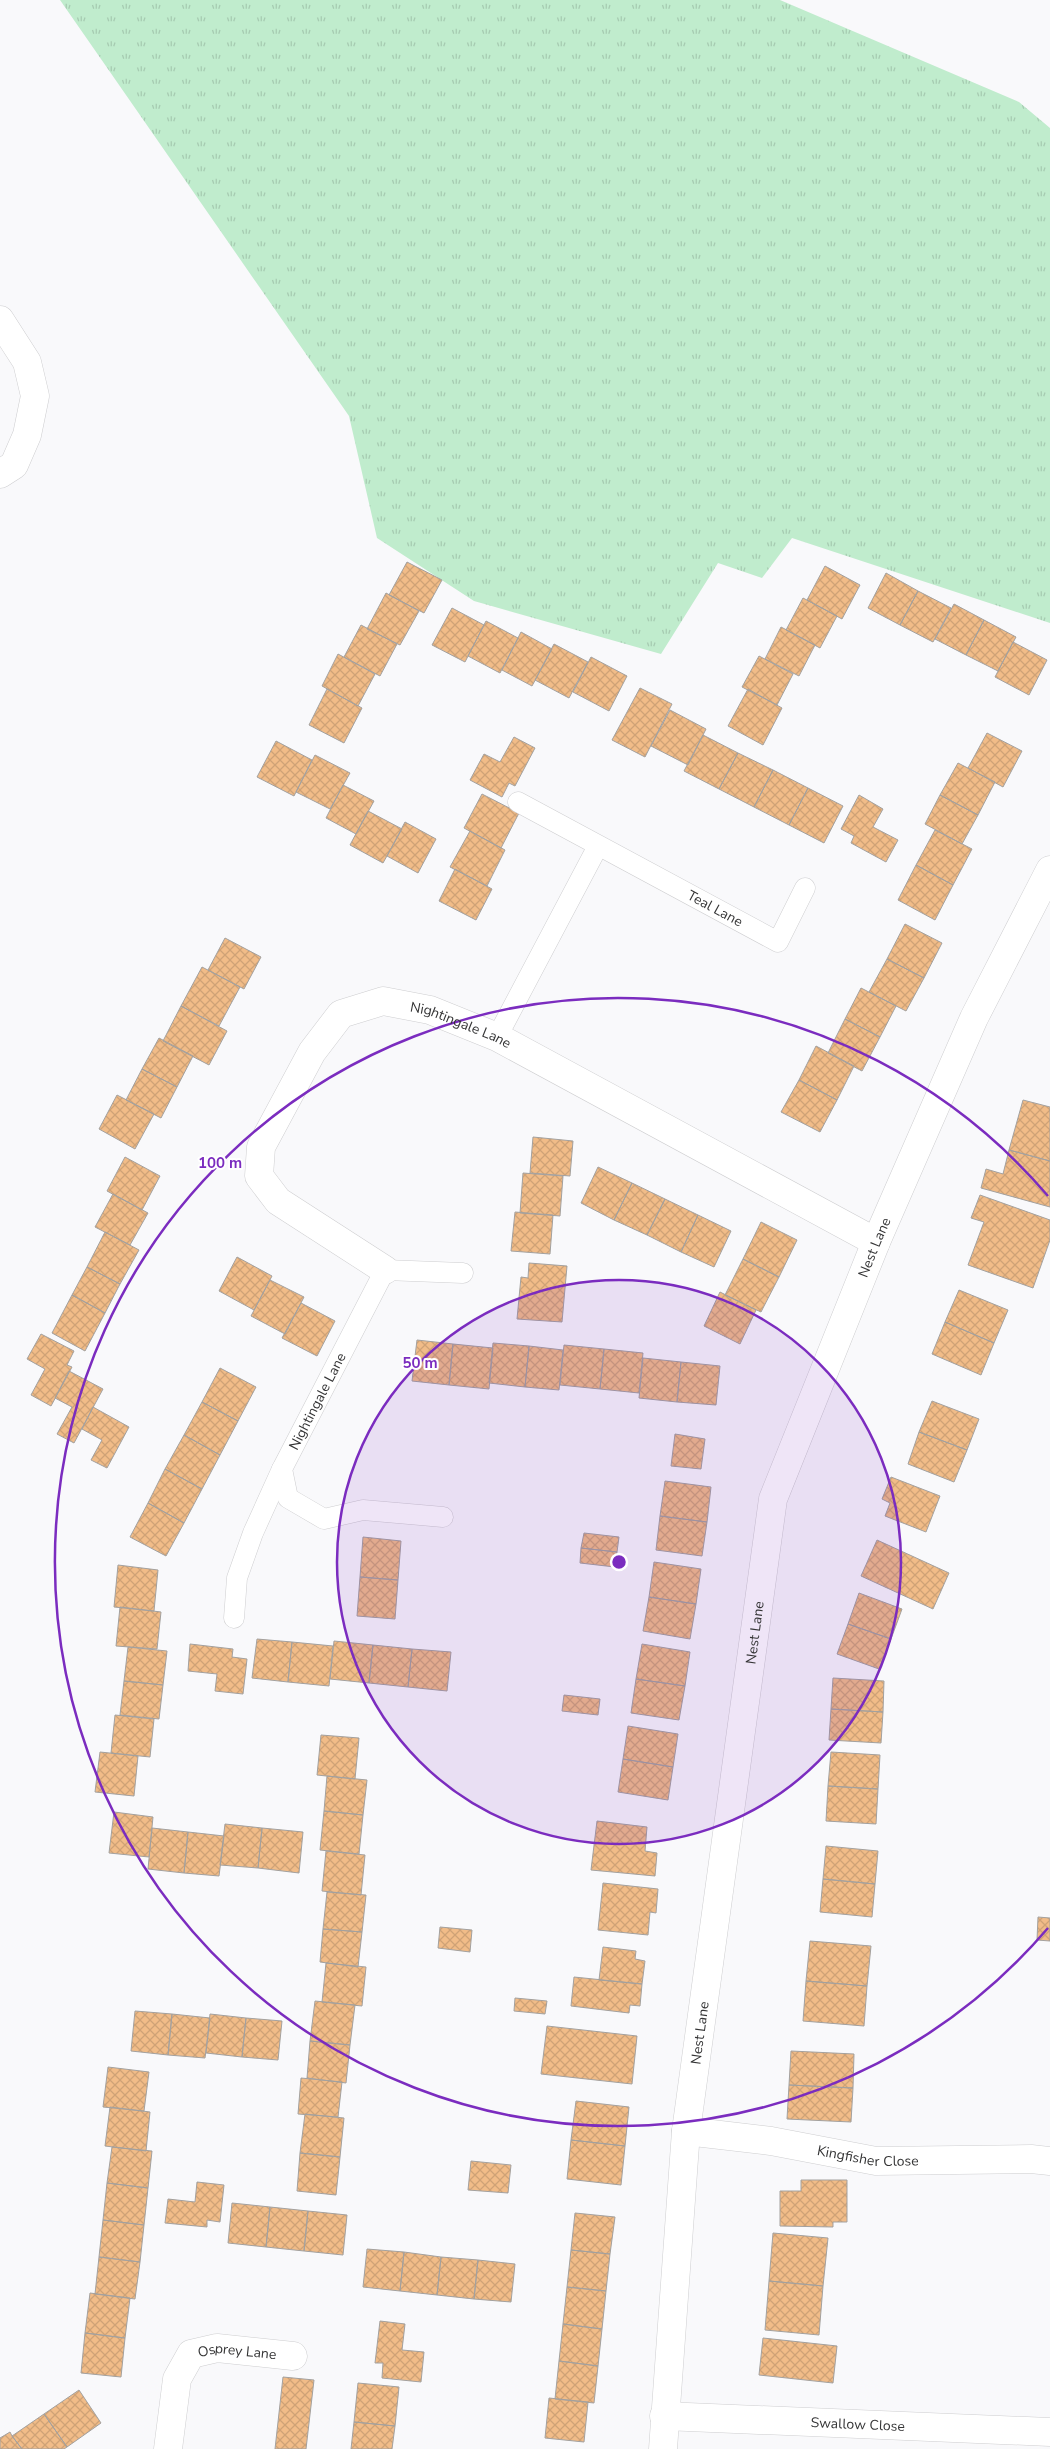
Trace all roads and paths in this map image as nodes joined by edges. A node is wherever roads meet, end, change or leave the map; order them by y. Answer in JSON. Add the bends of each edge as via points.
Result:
{"nodes":[{"id":1,"x":0,"y":320,"type":"edge"},
{"id":2,"x":0,"y":474,"type":"edge"},
{"id":3,"x":518,"y":802,"type":"dead end"},
{"id":4,"x":598,"y":846,"type":"junction"},
{"id":5,"x":1050,"y":870,"type":"edge"},
{"id":6,"x":805,"y":888,"type":"dead end"},
{"id":7,"x":497,"y":1037,"type":"junction"},
{"id":8,"x":876,"y":1242,"type":"junction"},
{"id":9,"x":385,"y":1270,"type":"junction"},
{"id":10,"x":464,"y":1273,"type":"dead end"},
{"id":11,"x":282,"y":1469,"type":"junction"},
{"id":12,"x":444,"y":1517,"type":"dead end"},
{"id":13,"x":234,"y":1618,"type":"dead end"},
{"id":14,"x":686,"y":2131,"type":"junction"},
{"id":15,"x":1050,"y":2161,"type":"edge"},
{"id":16,"x":293,"y":2356,"type":"dead end"},
{"id":17,"x":664,"y":2416,"type":"junction"},
{"id":18,"x":1050,"y":2432,"type":"edge"},
{"id":19,"x":168,"y":2449,"type":"edge"},
{"id":20,"x":663,"y":2449,"type":"edge"}],
"edges":[{"from":1,"to":2,"type":"street","via":[[27,362],[36,396],[27,435],[14,465]]},
{"from":3,"to":4,"type":"lane","name":"Teal Lane"},
{"from":4,"to":6,"type":"lane","name":"Teal Lane","via":[[778,942]]},
{"from":4,"to":7,"type":"lane"},
{"from":5,"to":8,"type":"street","name":"Nest Lane","via":[[974,1018]]},
{"from":7,"to":8,"type":"street","name":"Nightingale Lane"},
{"from":7,"to":9,"type":"street","name":"Nightingale Lane","via":[[430,1010],[383,1001],[341,1014],[312,1052],[261,1147],[259,1176],[278,1201]]},
{"from":8,"to":14,"type":"street","name":"Nest Lane","via":[[773,1499]]},
{"from":9,"to":10,"type":"lane"},
{"from":9,"to":11,"type":"lane","name":"Nightingale Lane"},
{"from":11,"to":12,"type":"lane","via":[[288,1498],[324,1519],[364,1510]]},
{"from":11,"to":13,"type":"lane","name":"Nightingale Lane","via":[[237,1578]]},
{"from":14,"to":15,"type":"street","name":"Kingfisher Close","via":[[771,2141],[876,2161]]},
{"from":14,"to":17,"type":"street","name":"Nest Lane"},
{"from":16,"to":19,"type":"street","name":"Osprey Lane","via":[[217,2348],[191,2354],[177,2379]]},
{"from":17,"to":18,"type":"street","name":"Swallow Close"},
{"from":17,"to":20,"type":"street","name":"Nest Lane"}]}
